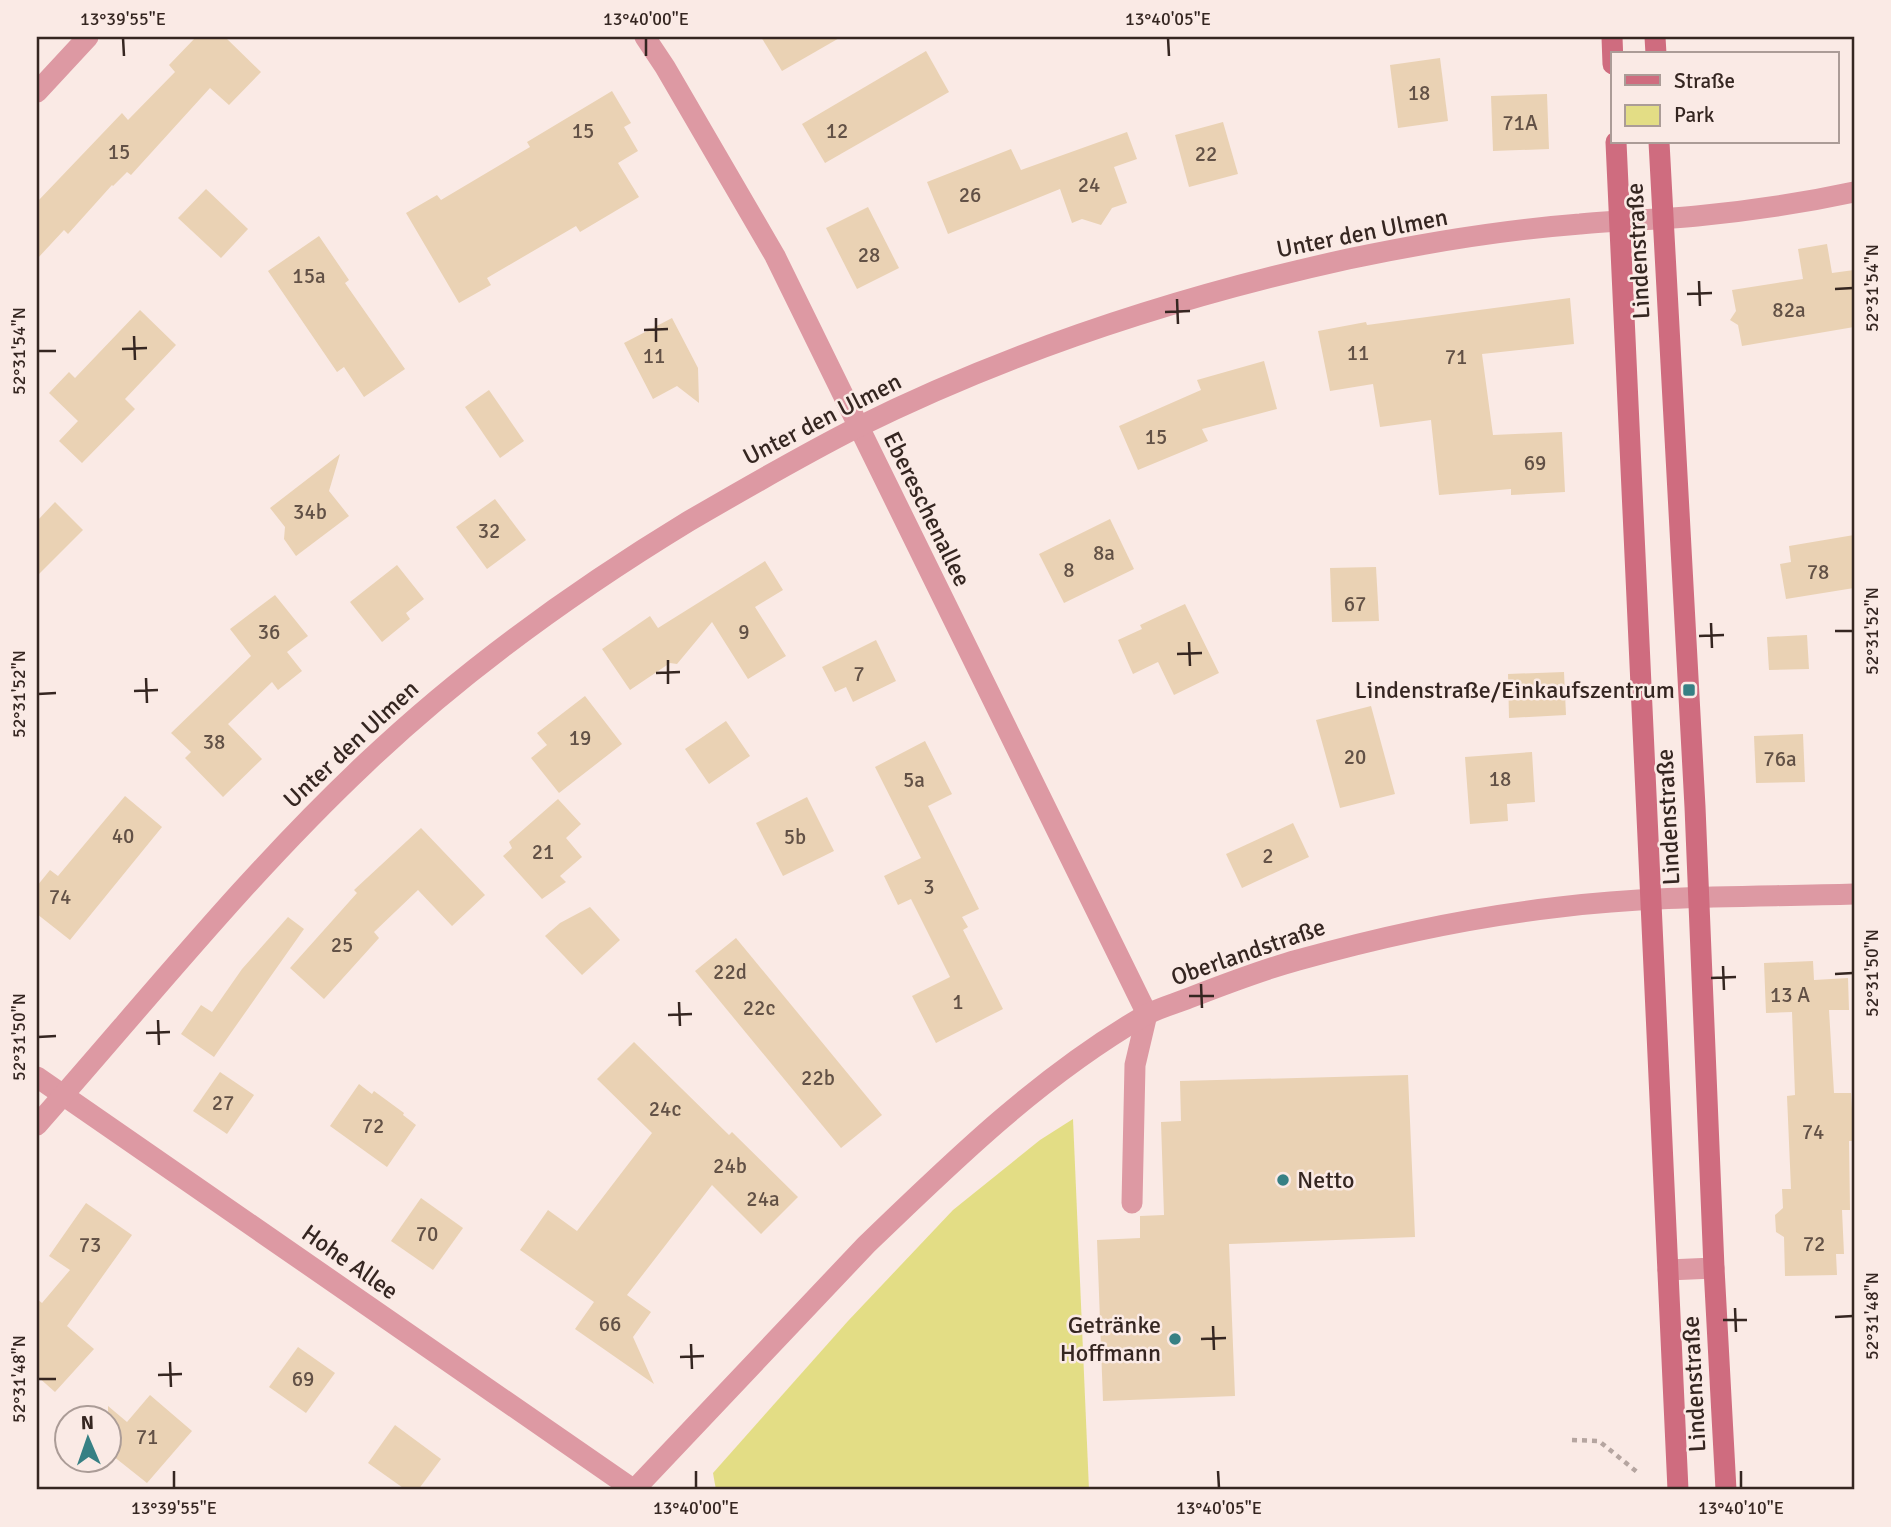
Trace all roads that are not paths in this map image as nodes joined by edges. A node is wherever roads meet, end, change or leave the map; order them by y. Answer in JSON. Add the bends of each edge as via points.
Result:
{"nodes":[{"id":1,"x":88,"y":37,"type":"edge"},
{"id":2,"x":645,"y":37,"type":"edge"},
{"id":3,"x":37,"y":92,"type":"edge"},
{"id":4,"x":1616,"y":144,"type":"edge"},
{"id":5,"x":1659,"y":144,"type":"edge"},
{"id":6,"x":1854,"y":192,"type":"edge"},
{"id":7,"x":1662,"y":219,"type":"junction"},
{"id":8,"x":1619,"y":222,"type":"junction"},
{"id":9,"x":858,"y":428,"type":"junction"},
{"id":10,"x":1854,"y":894,"type":"edge"},
{"id":11,"x":1699,"y":898,"type":"junction"},
{"id":12,"x":1649,"y":900,"type":"junction"},
{"id":13,"x":1147,"y":1014,"type":"junction"},
{"id":14,"x":37,"y":1077,"type":"edge"},
{"id":15,"x":63,"y":1095,"type":"junction"},
{"id":16,"x":37,"y":1125,"type":"edge"},
{"id":17,"x":1132,"y":1203,"type":"dead end"},
{"id":18,"x":1714,"y":1268,"type":"junction"},
{"id":19,"x":1668,"y":1270,"type":"junction"},
{"id":20,"x":634,"y":1490,"type":"edge"},
{"id":21,"x":1678,"y":1490,"type":"edge"},
{"id":22,"x":1726,"y":1490,"type":"edge"}],
"edges":[{"from":1,"to":3,"type":"street"},
{"from":2,"to":9,"type":"street","name":"Ebereschenallee","via":[[775,256]]},
{"from":4,"to":8,"type":"street","name":"Lindenstraße"},
{"from":5,"to":7,"type":"street","name":"Lindenstraße"},
{"from":6,"to":7,"type":"street","name":"Unter den Ulmen"},
{"from":7,"to":8,"type":"street","name":"Unter den Ulmen"},
{"from":7,"to":11,"type":"street","name":"Lindenstraße"},
{"from":8,"to":9,"type":"street","name":"Unter den Ulmen","via":[[1447,241],[1254,282],[1149,311],[1040,350]]},
{"from":8,"to":12,"type":"street","name":"Lindenstraße"},
{"from":9,"to":13,"type":"street","name":"Ebereschenallee"},
{"from":9,"to":15,"type":"street","name":"Unter den Ulmen","via":[[753,483],[629,558],[440,697],[286,842]]},
{"from":10,"to":11,"type":"street","name":"Oberlandstraße"},
{"from":11,"to":12,"type":"street","name":"Oberlandstraße"},
{"from":11,"to":18,"type":"street","name":"Lindenstraße"},
{"from":12,"to":13,"type":"street","name":"Oberlandstraße","via":[[1561,907],[1372,939],[1261,970]]},
{"from":12,"to":19,"type":"street","name":"Lindenstraße"},
{"from":13,"to":17,"type":"street","via":[[1135,1065]]},
{"from":13,"to":20,"type":"street","name":"Oberlandstraße","via":[[1075,1059],[1016,1105],[866,1245]]},
{"from":14,"to":15,"type":"street","name":"Hohe Allee"},
{"from":15,"to":16,"type":"street","name":"Unter den Ulmen"},
{"from":15,"to":20,"type":"street","name":"Hohe Allee"},
{"from":18,"to":19,"type":"street"},
{"from":18,"to":22,"type":"street","name":"Lindenstraße"},
{"from":19,"to":21,"type":"street","name":"Lindenstraße"}]}
